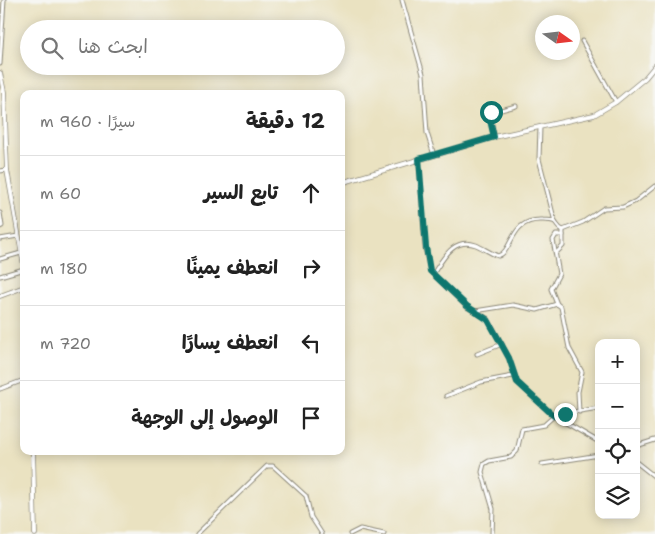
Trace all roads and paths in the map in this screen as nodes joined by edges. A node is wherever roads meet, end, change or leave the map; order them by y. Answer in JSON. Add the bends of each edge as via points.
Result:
{"nodes":[{"id":1,"x":4,"y":0,"type":"edge"},
{"id":2,"x":402,"y":0,"type":"edge"},
{"id":3,"x":582,"y":41,"type":"dead end"},
{"id":4,"x":0,"y":64,"type":"edge"},
{"id":5,"x":655,"y":66,"type":"edge"},
{"id":6,"x":0,"y":73,"type":"edge"},
{"id":7,"x":616,"y":102,"type":"junction"},
{"id":8,"x":516,"y":106,"type":"dead end"},
{"id":9,"x":540,"y":127,"type":"junction"},
{"id":10,"x":494,"y":137,"type":"junction"},
{"id":11,"x":434,"y":155,"type":"junction"},
{"id":12,"x":419,"y":159,"type":"junction"},
{"id":13,"x":7,"y":170,"type":"junction"},
{"id":14,"x":0,"y":171,"type":"edge"},
{"id":15,"x":345,"y":181,"type":"edge"},
{"id":16,"x":655,"y":186,"type":"edge"},
{"id":17,"x":0,"y":213,"type":"edge"},
{"id":18,"x":555,"y":222,"type":"junction"},
{"id":19,"x":0,"y":227,"type":"edge"},
{"id":20,"x":563,"y":230,"type":"junction"},
{"id":21,"x":563,"y":235,"type":"junction"},
{"id":22,"x":18,"y":236,"type":"junction"},
{"id":23,"x":0,"y":239,"type":"edge"},
{"id":24,"x":20,"y":247,"type":"edge"},
{"id":25,"x":556,"y":252,"type":"junction"},
{"id":26,"x":20,"y":253,"type":"edge"},
{"id":27,"x":0,"y":259,"type":"edge"},
{"id":28,"x":20,"y":269,"type":"edge"},
{"id":29,"x":433,"y":274,"type":"junction"},
{"id":30,"x":0,"y":276,"type":"edge"},
{"id":31,"x":20,"y":288,"type":"edge"},
{"id":32,"x":0,"y":296,"type":"edge"},
{"id":33,"x":556,"y":304,"type":"junction"},
{"id":34,"x":474,"y":311,"type":"junction"},
{"id":35,"x":502,"y":344,"type":"junction"},
{"id":36,"x":477,"y":354,"type":"dead end"},
{"id":37,"x":514,"y":376,"type":"junction"},
{"id":38,"x":20,"y":382,"type":"edge"},
{"id":39,"x":0,"y":390,"type":"edge"},
{"id":40,"x":446,"y":396,"type":"dead end"},
{"id":41,"x":595,"y":409,"type":"edge"},
{"id":42,"x":579,"y":412,"type":"junction"},
{"id":43,"x":554,"y":416,"type":"junction"},
{"id":44,"x":595,"y":440,"type":"edge"},
{"id":45,"x":655,"y":440,"type":"edge"},
{"id":46,"x":640,"y":445,"type":"edge"},
{"id":47,"x":33,"y":455,"type":"edge"},
{"id":48,"x":595,"y":456,"type":"edge"},
{"id":49,"x":542,"y":464,"type":"dead end"},
{"id":50,"x":640,"y":465,"type":"edge"},
{"id":51,"x":655,"y":477,"type":"edge"},
{"id":52,"x":35,"y":534,"type":"edge"},
{"id":53,"x":197,"y":534,"type":"edge"},
{"id":54,"x":322,"y":534,"type":"edge"},
{"id":55,"x":350,"y":534,"type":"edge"},
{"id":56,"x":384,"y":534,"type":"edge"},
{"id":57,"x":492,"y":534,"type":"edge"}],
"edges":[{"from":1,"to":4,"type":"street"},
{"from":2,"to":11,"type":"street","via":[[422,74],[427,133]]},
{"from":3,"to":7,"type":"street"},
{"from":5,"to":7,"type":"main road"},
{"from":6,"to":13,"type":"main road","via":[[4,92]]},
{"from":7,"to":9,"type":"main road","via":[[594,115]]},
{"from":8,"to":10,"type":"street","via":[[490,113]]},
{"from":9,"to":10,"type":"main road"},
{"from":9,"to":18,"type":"street","via":[[539,159]]},
{"from":10,"to":11,"type":"main road"},
{"from":11,"to":12,"type":"main road"},
{"from":12,"to":15,"type":"main road"},
{"from":12,"to":29,"type":"street","via":[[426,247]]},
{"from":13,"to":14,"type":"street"},
{"from":13,"to":22,"type":"main road"},
{"from":16,"to":20,"type":"street","via":[[636,201],[623,207],[604,208]]},
{"from":17,"to":19,"type":"street"},
{"from":18,"to":20,"type":"street"},
{"from":18,"to":29,"type":"street","via":[[533,220],[523,225],[512,235],[505,253],[498,256],[475,244],[454,247],[442,257]]},
{"from":20,"to":21,"type":"street"},
{"from":21,"to":25,"type":"street","via":[[563,246]]},
{"from":21,"to":25,"type":"street","via":[[553,238]]},
{"from":22,"to":23,"type":"street"},
{"from":22,"to":24,"type":"main road"},
{"from":25,"to":33,"type":"street","via":[[559,274],[551,289]]},
{"from":26,"to":27,"type":"street"},
{"from":28,"to":30,"type":"street"},
{"from":29,"to":34,"type":"street"},
{"from":31,"to":32,"type":"main road"},
{"from":33,"to":34,"type":"street","via":[[537,310],[513,305]]},
{"from":33,"to":42,"type":"street","via":[[561,307],[569,348],[582,372]]},
{"from":34,"to":35,"type":"street","via":[[488,320]]},
{"from":35,"to":36,"type":"street"},
{"from":35,"to":37,"type":"street"},
{"from":37,"to":40,"type":"street","via":[[481,382]]},
{"from":37,"to":43,"type":"street"},
{"from":38,"to":39,"type":"street"},
{"from":41,"to":42,"type":"street"},
{"from":42,"to":43,"type":"street"},
{"from":43,"to":44,"type":"street"},
{"from":43,"to":57,"type":"street","via":[[544,425],[522,429],[517,451],[512,457],[489,460],[484,464],[482,472],[493,509]]},
{"from":45,"to":46,"type":"street"},
{"from":47,"to":52,"type":"main road"},
{"from":48,"to":49,"type":"street"},
{"from":50,"to":51,"type":"street"},
{"from":53,"to":54,"type":"street","via":[[267,466],[273,466],[306,496],[314,524]]},
{"from":55,"to":56,"type":"street","via":[[360,529]]}]}
